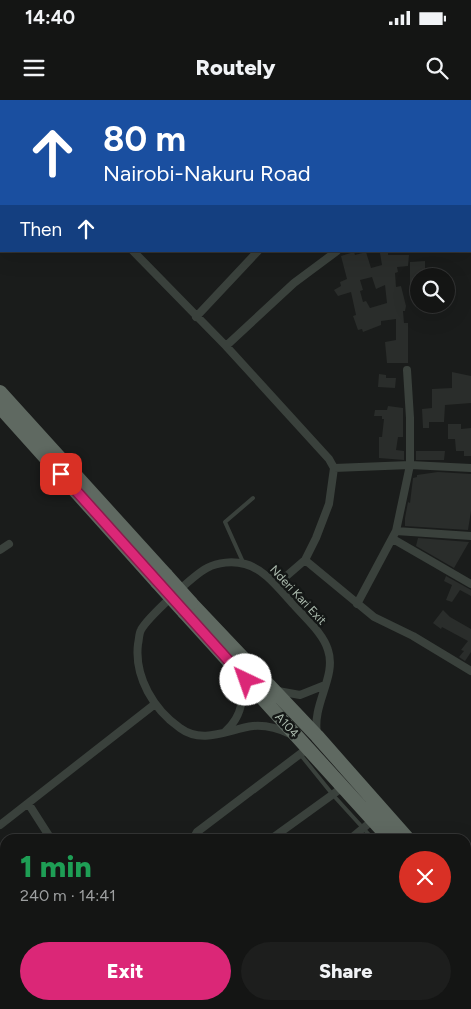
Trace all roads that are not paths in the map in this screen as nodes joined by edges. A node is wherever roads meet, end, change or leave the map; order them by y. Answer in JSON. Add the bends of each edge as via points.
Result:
{"nodes":[{"id":1,"x":134,"y":252,"type":"edge"},
{"id":2,"x":257,"y":252,"type":"edge"},
{"id":3,"x":336,"y":252,"type":"edge"},
{"id":4,"x":196,"y":317,"type":"junction"},
{"id":5,"x":226,"y":346,"type":"junction"},
{"id":6,"x":407,"y":370,"type":"dead end"},
{"id":7,"x":0,"y":392,"type":"edge"},
{"id":8,"x":0,"y":406,"type":"edge"},
{"id":9,"x":410,"y":465,"type":"junction"},
{"id":10,"x":334,"y":468,"type":"junction"},
{"id":11,"x":471,"y":468,"type":"edge"},
{"id":12,"x":253,"y":498,"type":"dead end"},
{"id":13,"x":395,"y":535,"type":"junction"},
{"id":14,"x":471,"y":536,"type":"edge"},
{"id":15,"x":9,"y":544,"type":"dead end"},
{"id":16,"x":0,"y":550,"type":"edge"},
{"id":17,"x":305,"y":560,"type":"junction"},
{"id":18,"x":244,"y":564,"type":"junction"},
{"id":19,"x":161,"y":579,"type":"junction"},
{"id":20,"x":471,"y":584,"type":"edge"},
{"id":21,"x":276,"y":585,"type":"junction"},
{"id":22,"x":357,"y":604,"type":"junction"},
{"id":23,"x":187,"y":608,"type":"junction"},
{"id":24,"x":232,"y":665,"type":"junction"},
{"id":25,"x":471,"y":670,"type":"edge"},
{"id":26,"x":325,"y":685,"type":"junction"},
{"id":27,"x":273,"y":690,"type":"junction"},
{"id":28,"x":155,"y":704,"type":"junction"},
{"id":29,"x":224,"y":733,"type":"junction"},
{"id":30,"x":317,"y":736,"type":"junction"},
{"id":31,"x":302,"y":746,"type":"junction"},
{"id":32,"x":338,"y":791,"type":"junction"},
{"id":33,"x":28,"y":803,"type":"junction"},
{"id":34,"x":368,"y":824,"type":"junction"},
{"id":35,"x":0,"y":825,"type":"edge"},
{"id":36,"x":48,"y":834,"type":"edge"},
{"id":37,"x":197,"y":834,"type":"edge"},
{"id":38,"x":278,"y":834,"type":"edge"},
{"id":39,"x":356,"y":834,"type":"edge"},
{"id":40,"x":371,"y":834,"type":"edge"},
{"id":41,"x":383,"y":834,"type":"edge"},
{"id":42,"x":404,"y":834,"type":"edge"}],
"edges":[{"from":1,"to":4,"type":"street"},
{"from":2,"to":4,"type":"street"},
{"from":3,"to":5,"type":"street","via":[[294,283]]},
{"from":4,"to":5,"type":"street"},
{"from":5,"to":10,"type":"street"},
{"from":6,"to":9,"type":"street"},
{"from":7,"to":19,"type":"highway"},
{"from":8,"to":19,"type":"highway"},
{"from":9,"to":10,"type":"street"},
{"from":9,"to":11,"type":"street"},
{"from":9,"to":13,"type":"street"},
{"from":10,"to":17,"type":"street","via":[[330,504]]},
{"from":12,"to":18,"type":"lane","via":[[225,522]]},
{"from":13,"to":14,"type":"street"},
{"from":13,"to":20,"type":"street"},
{"from":13,"to":22,"type":"street"},
{"from":15,"to":16,"type":"street"},
{"from":17,"to":21,"type":"street"},
{"from":17,"to":22,"type":"street"},
{"from":18,"to":21,"type":"street","name":"Nderi Kari Exit"},
{"from":18,"to":28,"type":"street","via":[[226,562],[207,568],[166,602],[140,630],[137,654],[144,686]]},
{"from":19,"to":23,"type":"highway","bridge":true},
{"from":21,"to":26,"type":"street","name":"Nderi Kari Exit","via":[[327,645],[330,663]]},
{"from":22,"to":25,"type":"street","via":[[374,617]]},
{"from":23,"to":24,"type":"highway","name":"A104"},
{"from":23,"to":27,"type":"highway"},
{"from":24,"to":29,"type":"street","via":[[243,700],[235,721]]},
{"from":24,"to":31,"type":"highway","name":"A104"},
{"from":26,"to":27,"type":"street","via":[[300,695]]},
{"from":26,"to":30,"type":"street","name":"Nderi Kari Exit","via":[[316,717]]},
{"from":27,"to":30,"type":"highway"},
{"from":28,"to":29,"type":"street","via":[[186,732],[208,736]]},
{"from":28,"to":33,"type":"street"},
{"from":29,"to":31,"type":"street","via":[[268,726]]},
{"from":30,"to":42,"type":"highway"},
{"from":31,"to":32,"type":"highway","name":"A104"},
{"from":31,"to":37,"type":"street"},
{"from":32,"to":34,"type":"highway","name":"A104"},
{"from":32,"to":38,"type":"street"},
{"from":33,"to":35,"type":"street"},
{"from":33,"to":36,"type":"street"},
{"from":34,"to":39,"type":"street"},
{"from":34,"to":40,"type":"lane"},
{"from":34,"to":41,"type":"highway","name":"A104"}]}
